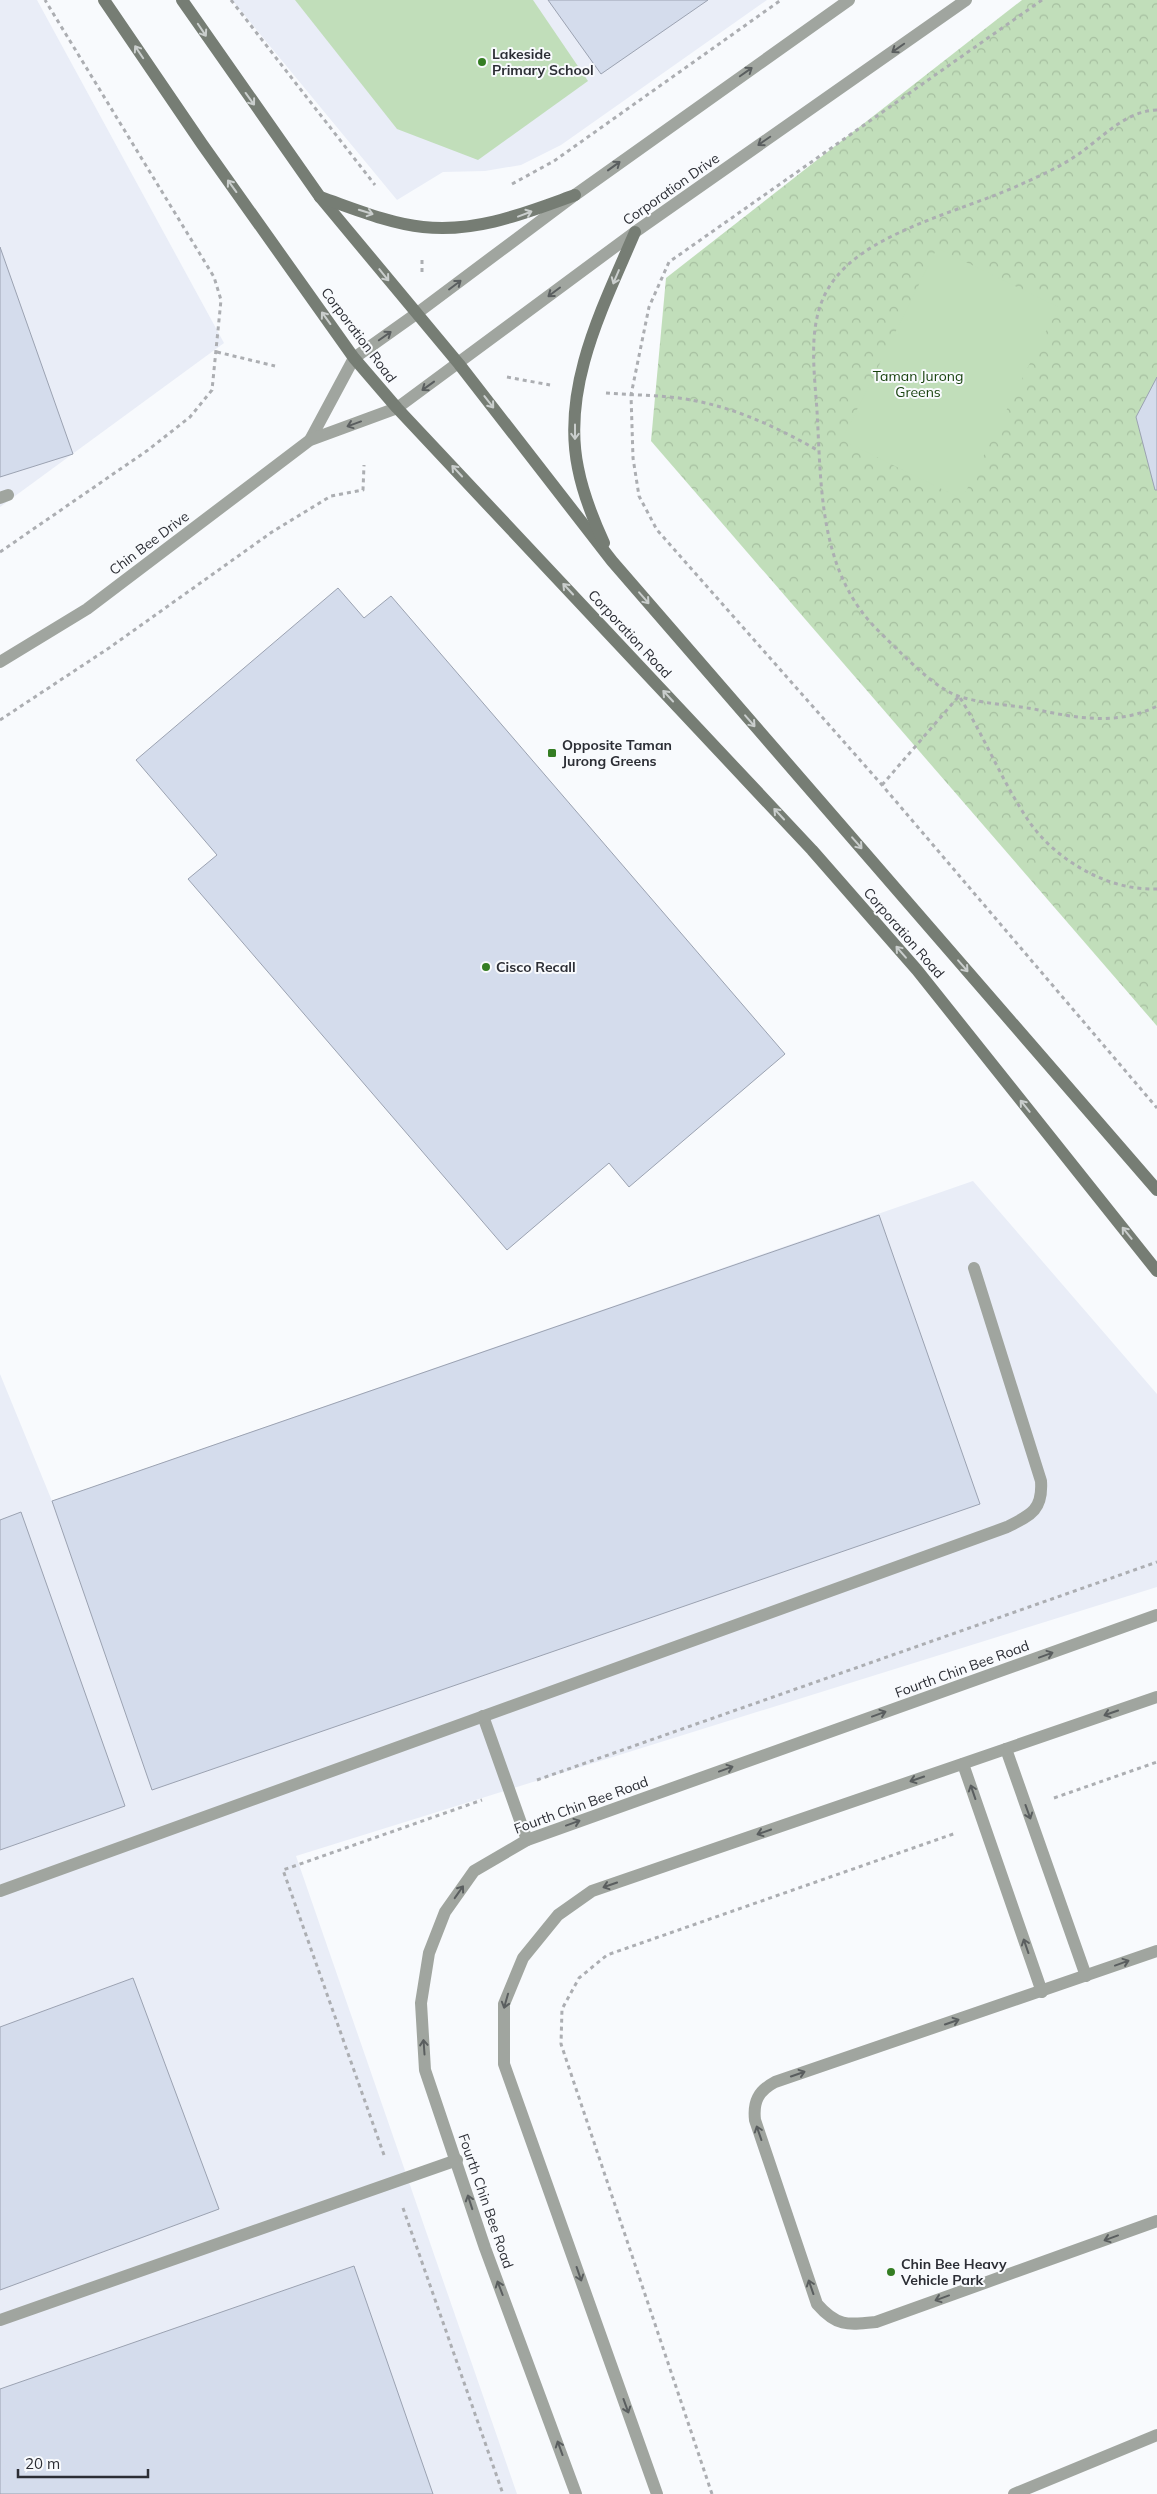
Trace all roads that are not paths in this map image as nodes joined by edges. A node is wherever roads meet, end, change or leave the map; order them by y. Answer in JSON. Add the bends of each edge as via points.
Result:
{"nodes":[{"id":1,"x":104,"y":0,"type":"edge"},
{"id":2,"x":182,"y":0,"type":"edge"},
{"id":3,"x":849,"y":0,"type":"edge"},
{"id":4,"x":966,"y":0,"type":"edge"},
{"id":5,"x":575,"y":195,"type":"junction"},
{"id":6,"x":320,"y":197,"type":"junction"},
{"id":7,"x":635,"y":232,"type":"junction"},
{"id":8,"x":416,"y":314,"type":"junction"},
{"id":9,"x":354,"y":358,"type":"junction"},
{"id":10,"x":459,"y":364,"type":"junction"},
{"id":11,"x":398,"y":408,"type":"junction"},
{"id":12,"x":310,"y":440,"type":"junction"},
{"id":13,"x":612,"y":561,"type":"junction"},
{"id":14,"x":0,"y":662,"type":"edge"},
{"id":15,"x":1157,"y":1190,"type":"edge"},
{"id":16,"x":974,"y":1268,"type":"dead end"},
{"id":17,"x":1157,"y":1271,"type":"edge"},
{"id":18,"x":1157,"y":1615,"type":"edge"},
{"id":19,"x":1157,"y":1697,"type":"edge"},
{"id":20,"x":483,"y":1716,"type":"junction"},
{"id":21,"x":1006,"y":1749,"type":"junction"},
{"id":22,"x":963,"y":1764,"type":"junction"},
{"id":23,"x":527,"y":1840,"type":"junction"},
{"id":24,"x":0,"y":1890,"type":"edge"},
{"id":25,"x":1157,"y":1951,"type":"edge"},
{"id":26,"x":1086,"y":1976,"type":"junction"},
{"id":27,"x":1042,"y":1992,"type":"junction"},
{"id":28,"x":457,"y":2160,"type":"junction"},
{"id":29,"x":1157,"y":2221,"type":"edge"},
{"id":30,"x":0,"y":2320,"type":"edge"},
{"id":31,"x":1157,"y":2435,"type":"edge"},
{"id":32,"x":576,"y":2494,"type":"edge"},
{"id":33,"x":657,"y":2494,"type":"edge"},
{"id":34,"x":1014,"y":2494,"type":"edge"}],
"edges":[{"from":9,"to":1,"type":"main road","name":"Corporation Road","one_way":true},
{"from":2,"to":6,"type":"main road","name":"Corporation Road","one_way":true},
{"from":5,"to":3,"type":"street","one_way":true},
{"from":4,"to":7,"type":"street","name":"Corporation Drive","one_way":true},
{"from":6,"to":5,"type":"main road","one_way":true,"via":[[368,214],[422,227],[462,227],[508,220]]},
{"from":8,"to":5,"type":"street","one_way":true},
{"from":6,"to":8,"type":"main road","name":"Corporation Road","one_way":true},
{"from":7,"to":10,"type":"street","name":"Corporation Drive","one_way":true},
{"from":7,"to":13,"type":"main road","one_way":true,"via":[[593,334],[576,396],[574,435],[578,467],[589,508]]},
{"from":9,"to":8,"type":"street","one_way":true},
{"from":8,"to":10,"type":"main road","name":"Corporation Road"},
{"from":9,"to":11,"type":"main road","name":"Corporation Road"},
{"from":9,"to":12,"type":"street","name":"Chin Bee Drive"},
{"from":10,"to":11,"type":"street","name":"Corporation Drive","one_way":true},
{"from":10,"to":13,"type":"main road","name":"Corporation Road","one_way":true},
{"from":11,"to":12,"type":"street","name":"Chin Bee Drive","one_way":true},
{"from":17,"to":11,"type":"main road","name":"Corporation Road","one_way":true,"via":[[917,970],[819,857]]},
{"from":12,"to":14,"type":"street","name":"Chin Bee Drive","via":[[86,609]]},
{"from":13,"to":15,"type":"main road","name":"Corporation Road","one_way":true},
{"from":16,"to":20,"type":"street","via":[[1041,1481],[1042,1495],[1038,1506],[1026,1518]]},
{"from":23,"to":18,"type":"street","name":"Fourth Chin Bee Road","one_way":true},
{"from":19,"to":21,"type":"street","one_way":true},
{"from":20,"to":23,"type":"street"},
{"from":20,"to":24,"type":"street"},
{"from":21,"to":22,"type":"street"},
{"from":21,"to":26,"type":"street","one_way":true},
{"from":27,"to":22,"type":"street","one_way":true},
{"from":22,"to":33,"type":"street","one_way":true,"via":[[592,1892],[558,1915],[524,1958],[504,2004],[504,2064]]},
{"from":28,"to":23,"type":"street","name":"Fourth Chin Bee Road","one_way":true,"via":[[425,2070],[421,2003],[429,1953],[445,1912],[474,1871]]},
{"from":26,"to":25,"type":"street","one_way":true},
{"from":26,"to":27,"type":"street"},
{"from":29,"to":27,"type":"street","one_way":true,"via":[[876,2322],[840,2324],[828,2317],[817,2304],[755,2120],[754,2108],[764,2088]]},
{"from":28,"to":30,"type":"street"},
{"from":32,"to":28,"type":"street","name":"Fourth Chin Bee Road","one_way":true,"via":[[485,2248]]},
{"from":31,"to":34,"type":"street"}]}
